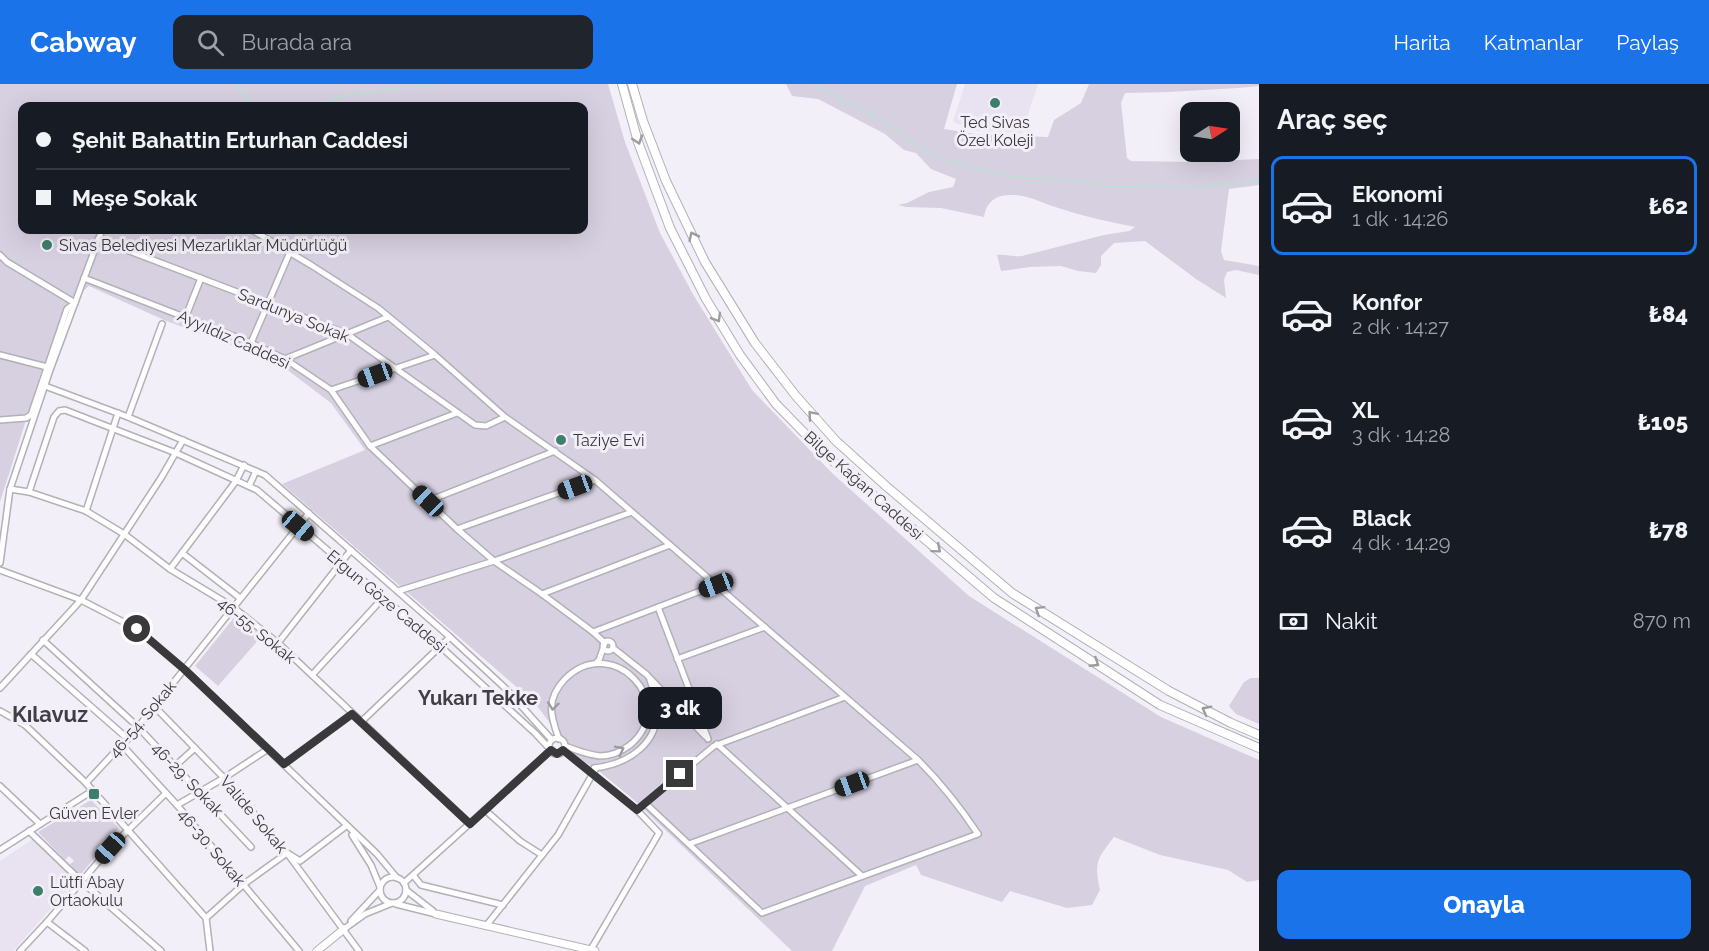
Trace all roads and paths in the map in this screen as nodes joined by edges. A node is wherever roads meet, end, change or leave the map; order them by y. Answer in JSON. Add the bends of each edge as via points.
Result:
{"nodes":[{"id":1,"x":622,"y":84,"type":"edge"},
{"id":2,"x":632,"y":84,"type":"edge"},
{"id":3,"x":100,"y":234,"type":"edge"},
{"id":4,"x":259,"y":234,"type":"edge"},
{"id":5,"x":98,"y":239,"type":"junction"},
{"id":6,"x":290,"y":252,"type":"junction"},
{"id":7,"x":0,"y":255,"type":"edge"},
{"id":8,"x":84,"y":278,"type":"junction"},
{"id":9,"x":201,"y":278,"type":"junction"},
{"id":10,"x":75,"y":303,"type":"junction"},
{"id":11,"x":268,"y":303,"type":"junction"},
{"id":12,"x":186,"y":316,"type":"junction"},
{"id":13,"x":388,"y":317,"type":"junction"},
{"id":14,"x":162,"y":324,"type":"dead end"},
{"id":15,"x":347,"y":334,"type":"junction"},
{"id":16,"x":251,"y":343,"type":"junction"},
{"id":17,"x":0,"y":355,"type":"edge"},
{"id":18,"x":435,"y":355,"type":"junction"},
{"id":19,"x":285,"y":359,"type":"junction"},
{"id":20,"x":47,"y":367,"type":"junction"},
{"id":21,"x":396,"y":368,"type":"junction"},
{"id":22,"x":45,"y":386,"type":"junction"},
{"id":23,"x":332,"y":390,"type":"junction"},
{"id":24,"x":118,"y":413,"type":"junction"},
{"id":25,"x":457,"y":413,"type":"junction"},
{"id":26,"x":128,"y":417,"type":"junction"},
{"id":27,"x":506,"y":417,"type":"junction"},
{"id":28,"x":0,"y":420,"type":"edge"},
{"id":29,"x":114,"y":428,"type":"junction"},
{"id":30,"x":183,"y":440,"type":"junction"},
{"id":31,"x":370,"y":446,"type":"junction"},
{"id":32,"x":555,"y":451,"type":"junction"},
{"id":33,"x":176,"y":453,"type":"junction"},
{"id":34,"x":244,"y":465,"type":"junction"},
{"id":35,"x":256,"y":471,"type":"junction"},
{"id":36,"x":595,"y":480,"type":"junction"},
{"id":37,"x":236,"y":481,"type":"junction"},
{"id":38,"x":249,"y":486,"type":"junction"},
{"id":39,"x":10,"y":489,"type":"junction"},
{"id":40,"x":29,"y":492,"type":"junction"},
{"id":41,"x":428,"y":501,"type":"junction"},
{"id":42,"x":86,"y":511,"type":"junction"},
{"id":43,"x":632,"y":512,"type":"junction"},
{"id":44,"x":309,"y":513,"type":"junction"},
{"id":45,"x":298,"y":526,"type":"junction"},
{"id":46,"x":457,"y":529,"type":"junction"},
{"id":47,"x":124,"y":534,"type":"junction"},
{"id":48,"x":670,"y":545,"type":"junction"},
{"id":49,"x":351,"y":550,"type":"junction"},
{"id":50,"x":182,"y":553,"type":"junction"},
{"id":51,"x":494,"y":561,"type":"junction"},
{"id":52,"x":0,"y":563,"type":"edge"},
{"id":53,"x":342,"y":563,"type":"junction"},
{"id":54,"x":170,"y":568,"type":"junction"},
{"id":55,"x":0,"y":570,"type":"edge"},
{"id":56,"x":716,"y":585,"type":"junction"},
{"id":57,"x":398,"y":591,"type":"junction"},
{"id":58,"x":542,"y":594,"type":"junction"},
{"id":59,"x":240,"y":598,"type":"junction"},
{"id":60,"x":383,"y":598,"type":"junction"},
{"id":61,"x":81,"y":600,"type":"junction"},
{"id":62,"x":233,"y":607,"type":"junction"},
{"id":63,"x":658,"y":607,"type":"junction"},
{"id":64,"x":765,"y":627,"type":"junction"},
{"id":65,"x":593,"y":632,"type":"junction"},
{"id":66,"x":450,"y":637,"type":"junction"},
{"id":67,"x":43,"y":640,"type":"junction"},
{"id":68,"x":278,"y":643,"type":"junction"},
{"id":69,"x":440,"y":646,"type":"junction"},
{"id":70,"x":607,"y":647,"type":"junction"},
{"id":71,"x":31,"y":654,"type":"junction"},
{"id":72,"x":677,"y":659,"type":"junction"},
{"id":73,"x":594,"y":664,"type":"junction"},
{"id":74,"x":608,"y":664,"type":"junction"},
{"id":75,"x":184,"y":669,"type":"junction"},
{"id":76,"x":312,"y":675,"type":"junction"},
{"id":77,"x":649,"y":678,"type":"junction"},
{"id":78,"x":0,"y":688,"type":"edge"},
{"id":79,"x":505,"y":688,"type":"junction"},
{"id":80,"x":496,"y":697,"type":"junction"},
{"id":81,"x":845,"y":697,"type":"junction"},
{"id":82,"x":514,"y":698,"type":"junction"},
{"id":83,"x":154,"y":706,"type":"junction"},
{"id":84,"x":506,"y":706,"type":"junction"},
{"id":85,"x":0,"y":711,"type":"edge"},
{"id":86,"x":352,"y":714,"type":"junction"},
{"id":87,"x":361,"y":723,"type":"junction"},
{"id":88,"x":138,"y":727,"type":"junction"},
{"id":89,"x":1259,"y":735,"type":"edge"},
{"id":90,"x":128,"y":739,"type":"junction"},
{"id":91,"x":556,"y":739,"type":"junction"},
{"id":92,"x":708,"y":739,"type":"junction"},
{"id":93,"x":122,"y":745,"type":"junction"},
{"id":94,"x":716,"y":745,"type":"junction"},
{"id":95,"x":195,"y":748,"type":"junction"},
{"id":96,"x":564,"y":748,"type":"junction"},
{"id":97,"x":1259,"y":748,"type":"edge"},
{"id":98,"x":268,"y":749,"type":"junction"},
{"id":99,"x":551,"y":750,"type":"junction"},
{"id":100,"x":918,"y":760,"type":"junction"},
{"id":101,"x":284,"y":764,"type":"junction"},
{"id":102,"x":176,"y":766,"type":"junction"},
{"id":103,"x":583,"y":767,"type":"junction"},
{"id":104,"x":596,"y":768,"type":"junction"},
{"id":105,"x":592,"y":774,"type":"junction"},
{"id":106,"x":224,"y":778,"type":"junction"},
{"id":107,"x":86,"y":783,"type":"junction"},
{"id":108,"x":0,"y":786,"type":"edge"},
{"id":109,"x":92,"y":791,"type":"junction"},
{"id":110,"x":200,"y":791,"type":"junction"},
{"id":111,"x":166,"y":793,"type":"junction"},
{"id":112,"x":645,"y":803,"type":"junction"},
{"id":113,"x":177,"y":805,"type":"junction"},
{"id":114,"x":787,"y":808,"type":"junction"},
{"id":115,"x":485,"y":810,"type":"junction"},
{"id":116,"x":637,"y":810,"type":"junction"},
{"id":117,"x":40,"y":824,"type":"junction"},
{"id":118,"x":470,"y":824,"type":"junction"},
{"id":119,"x":346,"y":826,"type":"junction"},
{"id":120,"x":128,"y":830,"type":"junction"},
{"id":121,"x":29,"y":831,"type":"junction"},
{"id":122,"x":689,"y":844,"type":"junction"},
{"id":123,"x":251,"y":847,"type":"dead end"},
{"id":124,"x":0,"y":850,"type":"edge"},
{"id":125,"x":287,"y":853,"type":"junction"},
{"id":126,"x":542,"y":855,"type":"junction"},
{"id":127,"x":413,"y":875,"type":"junction"},
{"id":128,"x":862,"y":876,"type":"junction"},
{"id":129,"x":397,"y":878,"type":"junction"},
{"id":130,"x":81,"y":881,"type":"junction"},
{"id":131,"x":404,"y":883,"type":"junction"},
{"id":132,"x":244,"y":884,"type":"junction"},
{"id":133,"x":380,"y":889,"type":"junction"},
{"id":134,"x":406,"y":890,"type":"junction"},
{"id":135,"x":393,"y":903,"type":"junction"},
{"id":136,"x":503,"y":905,"type":"junction"},
{"id":137,"x":436,"y":914,"type":"junction"},
{"id":138,"x":206,"y":918,"type":"junction"},
{"id":139,"x":47,"y":922,"type":"junction"},
{"id":140,"x":486,"y":926,"type":"junction"},
{"id":141,"x":344,"y":929,"type":"junction"},
{"id":142,"x":20,"y":951,"type":"edge"},
{"id":143,"x":85,"y":951,"type":"edge"},
{"id":144,"x":161,"y":951,"type":"edge"},
{"id":145,"x":210,"y":951,"type":"edge"},
{"id":146,"x":299,"y":951,"type":"edge"},
{"id":147,"x":317,"y":951,"type":"edge"},
{"id":148,"x":359,"y":951,"type":"edge"},
{"id":149,"x":592,"y":951,"type":"edge"}],
"edges":[{"from":1,"to":97,"type":"main road","name":"Bilge Kağan Caddesi","one_way":true,"via":[[638,142],[670,228],[717,318],[776,404],[826,454],[994,598],[1160,705]]},
{"from":89,"to":2,"type":"main road","name":"Bilge Kağan Caddesi","one_way":true,"via":[[1169,691],[1012,593],[836,441],[755,343],[705,262],[666,181]]},
{"from":3,"to":5,"type":"street"},
{"from":4,"to":6,"type":"street"},
{"from":5,"to":8,"type":"street"},
{"from":5,"to":9,"type":"street","name":"Sardunya Sokak"},
{"from":6,"to":11,"type":"street"},
{"from":6,"to":13,"type":"street"},
{"from":7,"to":10,"type":"street"},
{"from":8,"to":10,"type":"street"},
{"from":8,"to":12,"type":"street","name":"Ayyıldız Caddesi"},
{"from":9,"to":11,"type":"street","name":"Sardunya Sokak"},
{"from":9,"to":12,"type":"street"},
{"from":10,"to":20,"type":"street","via":[[67,309]]},
{"from":10,"to":22,"type":"street"},
{"from":11,"to":15,"type":"street","name":"Sardunya Sokak"},
{"from":11,"to":16,"type":"street"},
{"from":12,"to":16,"type":"street","name":"Ayyıldız Caddesi"},
{"from":13,"to":15,"type":"street"},
{"from":13,"to":18,"type":"street"},
{"from":14,"to":26,"type":"street"},
{"from":15,"to":19,"type":"street"},
{"from":15,"to":21,"type":"street","name":"Sardunya Sokak"},
{"from":16,"to":19,"type":"street","name":"Ayyıldız Caddesi"},
{"from":17,"to":20,"type":"street"},
{"from":18,"to":21,"type":"street"},
{"from":18,"to":27,"type":"street"},
{"from":19,"to":23,"type":"street","name":"Ayyıldız Caddesi"},
{"from":20,"to":28,"type":"street","via":[[31,415]]},
{"from":21,"to":23,"type":"street"},
{"from":21,"to":25,"type":"street","name":"Sardunya Sokak"},
{"from":22,"to":24,"type":"street","name":"Ergun Göze Caddesi"},
{"from":22,"to":39,"type":"street"},
{"from":23,"to":31,"type":"street","name":"Ayyıldız Caddesi"},
{"from":24,"to":26,"type":"street","name":"Ergun Göze Caddesi"},
{"from":24,"to":29,"type":"street"},
{"from":25,"to":27,"type":"street","name":"Sardunya Sokak","via":[[480,426]]},
{"from":25,"to":31,"type":"street"},
{"from":26,"to":30,"type":"street","name":"Ergun Göze Caddesi"},
{"from":27,"to":32,"type":"street"},
{"from":29,"to":33,"type":"street","name":"Ergun Göze Caddesi"},
{"from":29,"to":40,"type":"street","name":"Ergun Göze Caddesi","via":[[70,411],[59,411]]},
{"from":29,"to":42,"type":"street"},
{"from":30,"to":33,"type":"street"},
{"from":30,"to":34,"type":"street","name":"Ergun Göze Caddesi"},
{"from":31,"to":41,"type":"street","name":"Ayyıldız Caddesi"},
{"from":32,"to":36,"type":"street"},
{"from":32,"to":41,"type":"street"},
{"from":33,"to":37,"type":"street","name":"Ergun Göze Caddesi"},
{"from":33,"to":47,"type":"street"},
{"from":34,"to":35,"type":"street","name":"Ergun Göze Caddesi"},
{"from":34,"to":37,"type":"street"},
{"from":35,"to":38,"type":"street"},
{"from":35,"to":44,"type":"street","name":"Ergun Göze Caddesi"},
{"from":36,"to":43,"type":"street"},
{"from":36,"to":46,"type":"street"},
{"from":37,"to":38,"type":"street","name":"Ergun Göze Caddesi"},
{"from":37,"to":50,"type":"street"},
{"from":38,"to":45,"type":"street","name":"Ergun Göze Caddesi"},
{"from":39,"to":40,"type":"street","name":"46-55. Sokak"},
{"from":39,"to":52,"type":"street"},
{"from":40,"to":42,"type":"street","name":"46-55. Sokak"},
{"from":41,"to":46,"type":"street","name":"Ayyıldız Caddesi"},
{"from":42,"to":47,"type":"street","name":"46-55. Sokak"},
{"from":43,"to":48,"type":"street"},
{"from":43,"to":51,"type":"street"},
{"from":44,"to":45,"type":"street","name":"46-54. Sokak"},
{"from":44,"to":49,"type":"street","name":"Ergun Göze Caddesi"},
{"from":45,"to":53,"type":"street","name":"Ergun Göze Caddesi"},
{"from":45,"to":59,"type":"street","name":"46-54. Sokak"},
{"from":46,"to":51,"type":"street","name":"Ayyıldız Caddesi"},
{"from":47,"to":54,"type":"street","name":"46-55. Sokak"},
{"from":47,"to":61,"type":"street"},
{"from":48,"to":56,"type":"street"},
{"from":48,"to":58,"type":"street"},
{"from":49,"to":53,"type":"street"},
{"from":49,"to":57,"type":"street","name":"Ergun Göze Caddesi"},
{"from":50,"to":54,"type":"street"},
{"from":50,"to":59,"type":"street"},
{"from":51,"to":57,"type":"street"},
{"from":51,"to":58,"type":"street","name":"Ayyıldız Caddesi"},
{"from":53,"to":60,"type":"street","name":"Ergun Göze Caddesi"},
{"from":53,"to":68,"type":"street"},
{"from":54,"to":62,"type":"street","name":"46-55. Sokak"},
{"from":55,"to":61,"type":"street"},
{"from":56,"to":63,"type":"street"},
{"from":56,"to":64,"type":"street"},
{"from":57,"to":66,"type":"street","name":"Ergun Göze Caddesi"},
{"from":58,"to":65,"type":"street","name":"Ayyıldız Caddesi"},
{"from":59,"to":62,"type":"street","name":"46-54. Sokak"},
{"from":60,"to":69,"type":"street","name":"Ergun Göze Caddesi"},
{"from":60,"to":76,"type":"street"},
{"from":61,"to":67,"type":"street"},
{"from":61,"to":75,"type":"street","via":[[137,629]]},
{"from":62,"to":68,"type":"street","name":"46-55. Sokak"},
{"from":62,"to":75,"type":"street","name":"46-54. Sokak"},
{"from":63,"to":65,"type":"street"},
{"from":63,"to":72,"type":"street"},
{"from":64,"to":72,"type":"street"},
{"from":64,"to":81,"type":"street"},
{"from":65,"to":70,"type":"street","name":"Ayyıldız Caddesi"},
{"from":66,"to":69,"type":"street"},
{"from":66,"to":79,"type":"street","name":"Ergun Göze Caddesi"},
{"from":67,"to":71,"type":"street"},
{"from":67,"to":88,"type":"street","name":"46-29. Sokak"},
{"from":68,"to":76,"type":"street","name":"46-55. Sokak"},
{"from":69,"to":80,"type":"street","name":"Ergun Göze Caddesi"},
{"from":69,"to":87,"type":"street"},
{"from":70,"to":73,"type":"street"},
{"from":70,"to":74,"type":"street"},
{"from":70,"to":77,"type":"street","name":"Ayyıldız Caddesi"},
{"from":71,"to":78,"type":"street"},
{"from":71,"to":90,"type":"street","name":"46-29. Sokak"},
{"from":72,"to":92,"type":"street"},
{"from":73,"to":74,"type":"street"},
{"from":73,"to":91,"type":"street","one_way":true,"via":[[577,669],[555,691],[551,709]]},
{"from":96,"to":74,"type":"street","one_way":true,"via":[[606,756],[619,752],[639,736],[647,714],[642,688],[626,671]]},
{"from":75,"to":83,"type":"street","name":"46-54. Sokak"},
{"from":75,"to":98,"type":"street"},
{"from":76,"to":86,"type":"street","name":"46-55. Sokak"},
{"from":77,"to":92,"type":"street","name":"Ayyıldız Caddesi"},
{"from":77,"to":104,"type":"street","via":[[657,703],[656,720],[646,742],[622,762]]},
{"from":79,"to":80,"type":"street"},
{"from":79,"to":82,"type":"street","name":"Ergun Göze Caddesi"},
{"from":80,"to":84,"type":"street","name":"Ergun Göze Caddesi"},
{"from":81,"to":94,"type":"street"},
{"from":81,"to":100,"type":"street"},
{"from":82,"to":84,"type":"street"},
{"from":82,"to":91,"type":"street","name":"Ergun Göze Caddesi"},
{"from":83,"to":88,"type":"street","name":"46-54. Sokak"},
{"from":83,"to":95,"type":"street","name":"Valide Sokak"},
{"from":84,"to":99,"type":"street","name":"Ergun Göze Caddesi"},
{"from":85,"to":107,"type":"street","via":[[25,725]]},
{"from":86,"to":87,"type":"street","name":"46-55. Sokak"},
{"from":86,"to":101,"type":"street"},
{"from":87,"to":118,"type":"street","name":"46-55. Sokak"},
{"from":88,"to":90,"type":"street","name":"46-54. Sokak"},
{"from":88,"to":102,"type":"street","name":"46-29. Sokak"},
{"from":90,"to":93,"type":"street","name":"46-54. Sokak"},
{"from":91,"to":96,"type":"street","via":[[564,742]]},
{"from":91,"to":99,"type":"street","via":[[550,744]]},
{"from":92,"to":94,"type":"street","name":"Ayyıldız Caddesi"},
{"from":93,"to":107,"type":"street","name":"46-54. Sokak"},
{"from":93,"to":111,"type":"street","name":"46-30. Sokak"},
{"from":94,"to":112,"type":"street"},
{"from":94,"to":114,"type":"street","name":"Ayyıldız Caddesi"},
{"from":95,"to":102,"type":"street"},
{"from":95,"to":106,"type":"street","name":"Valide Sokak"},
{"from":96,"to":99,"type":"street","via":[[557,754]]},
{"from":96,"to":103,"type":"street"},
{"from":98,"to":101,"type":"street"},
{"from":98,"to":106,"type":"street"},
{"from":99,"to":115,"type":"street"},
{"from":100,"to":114,"type":"street"},
{"from":100,"to":128,"type":"street","via":[[950,794],[978,834]]},
{"from":101,"to":119,"type":"street"},
{"from":102,"to":110,"type":"street","name":"46-29. Sokak"},
{"from":103,"to":104,"type":"street"},
{"from":103,"to":105,"type":"street"},
{"from":104,"to":105,"type":"street"},
{"from":105,"to":116,"type":"street"},
{"from":105,"to":126,"type":"street","via":[[558,835]]},
{"from":106,"to":110,"type":"street"},
{"from":106,"to":125,"type":"street","name":"Valide Sokak"},
{"from":107,"to":109,"type":"street"},
{"from":108,"to":117,"type":"street"},
{"from":109,"to":117,"type":"street"},
{"from":109,"to":120,"type":"street"},
{"from":110,"to":113,"type":"street"},
{"from":110,"to":123,"type":"street","name":"46-29. Sokak"},
{"from":111,"to":113,"type":"street","name":"46-30. Sokak"},
{"from":111,"to":120,"type":"street"},
{"from":112,"to":116,"type":"street"},
{"from":112,"to":122,"type":"street"},
{"from":113,"to":132,"type":"street","name":"46-30. Sokak"},
{"from":114,"to":122,"type":"street"},
{"from":114,"to":128,"type":"street","name":"Ayyıldız Caddesi"},
{"from":115,"to":118,"type":"street"},
{"from":115,"to":126,"type":"street"},
{"from":116,"to":149,"type":"street","via":[[659,833]]},
{"from":117,"to":121,"type":"street"},
{"from":118,"to":127,"type":"street"},
{"from":119,"to":125,"type":"street","via":[[300,861]]},
{"from":119,"to":129,"type":"street"},
{"from":119,"to":133,"type":"street","via":[[364,852]]},
{"from":120,"to":130,"type":"street"},
{"from":120,"to":138,"type":"street"},
{"from":121,"to":124,"type":"street"},
{"from":121,"to":130,"type":"street"},
{"from":122,"to":128,"type":"street","via":[[762,913]]},
{"from":125,"to":132,"type":"street"},
{"from":125,"to":141,"type":"street","name":"Valide Sokak"},
{"from":126,"to":136,"type":"street"},
{"from":127,"to":131,"type":"street"},
{"from":127,"to":136,"type":"street","via":[[421,885]]},
{"from":129,"to":131,"type":"street"},
{"from":129,"to":133,"type":"street","via":[[387,879]]},
{"from":130,"to":139,"type":"street"},
{"from":130,"to":144,"type":"street"},
{"from":131,"to":134,"type":"street"},
{"from":132,"to":138,"type":"street"},
{"from":132,"to":146,"type":"street","name":"46-30. Sokak"},
{"from":133,"to":135,"type":"street","via":[[384,899]]},
{"from":133,"to":141,"type":"street"},
{"from":134,"to":135,"type":"street","via":[[403,899]]},
{"from":134,"to":137,"type":"street"},
{"from":135,"to":137,"type":"street"},
{"from":135,"to":141,"type":"street","via":[[365,914]]},
{"from":136,"to":140,"type":"street"},
{"from":137,"to":140,"type":"street"},
{"from":138,"to":145,"type":"street"},
{"from":139,"to":142,"type":"street"},
{"from":139,"to":143,"type":"street"},
{"from":140,"to":149,"type":"street"},
{"from":141,"to":147,"type":"street"},
{"from":141,"to":148,"type":"street","name":"Valide Sokak"}]}
